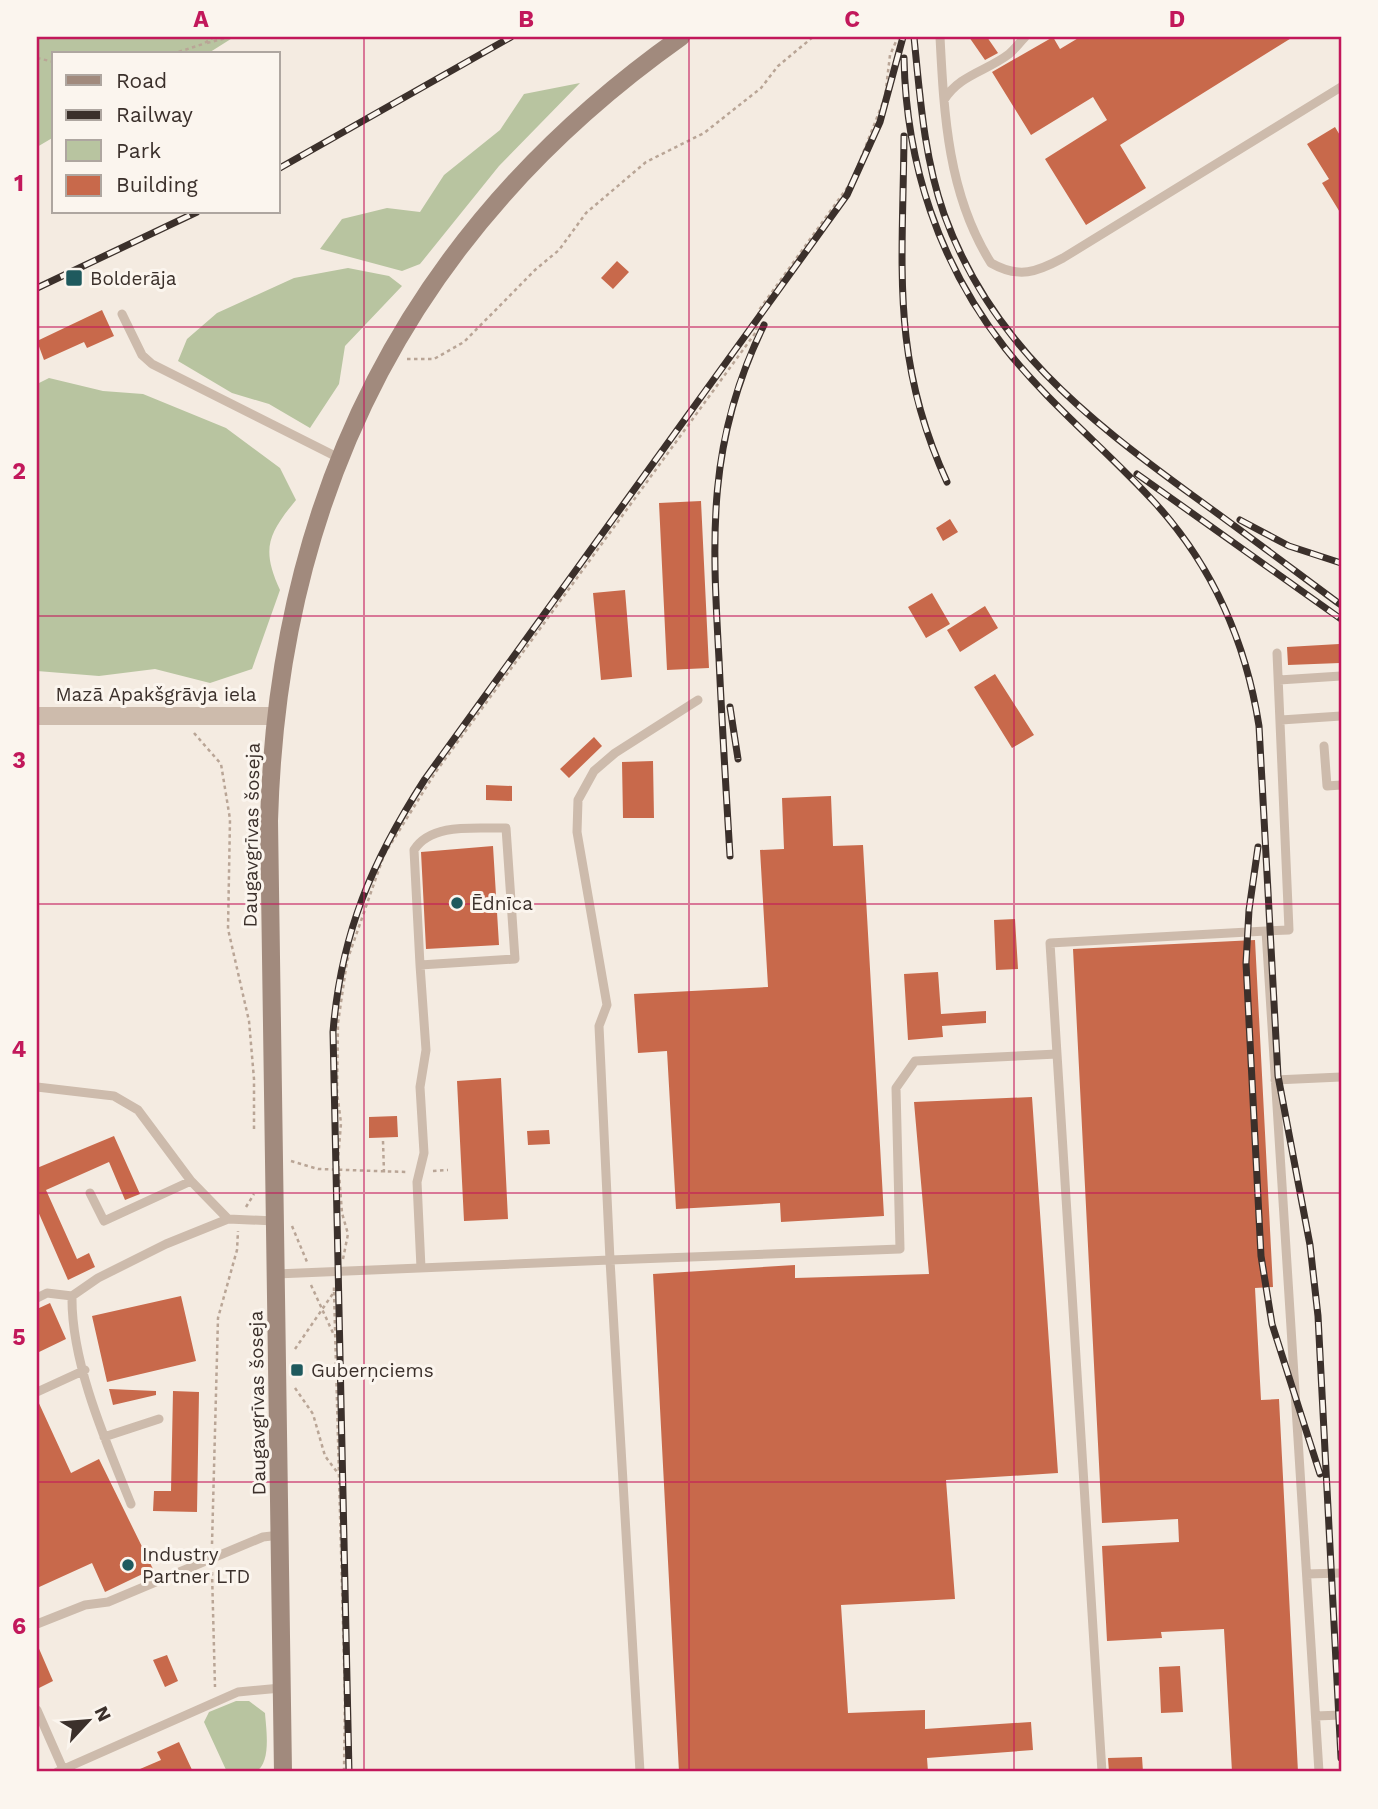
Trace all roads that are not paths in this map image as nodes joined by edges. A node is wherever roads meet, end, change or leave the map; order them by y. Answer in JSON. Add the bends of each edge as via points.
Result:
{"nodes":[{"id":1,"x":681,"y":37,"type":"edge"},
{"id":2,"x":940,"y":37,"type":"edge"},
{"id":3,"x":1025,"y":37,"type":"edge"},
{"id":4,"x":1341,"y":87,"type":"edge"},
{"id":5,"x":944,"y":102,"type":"junction"},
{"id":6,"x":122,"y":314,"type":"dead end"},
{"id":7,"x":339,"y":458,"type":"junction"},
{"id":8,"x":1277,"y":653,"type":"dead end"},
{"id":9,"x":1341,"y":676,"type":"edge"},
{"id":10,"x":1279,"y":680,"type":"junction"},
{"id":11,"x":698,"y":700,"type":"dead end"},
{"id":12,"x":37,"y":716,"type":"edge"},
{"id":13,"x":275,"y":716,"type":"junction"},
{"id":14,"x":1341,"y":716,"type":"edge"},
{"id":15,"x":1280,"y":720,"type":"junction"},
{"id":16,"x":1324,"y":746,"type":"dead end"},
{"id":17,"x":1341,"y":785,"type":"edge"},
{"id":18,"x":1266,"y":931,"type":"junction"},
{"id":19,"x":421,"y":965,"type":"junction"},
{"id":20,"x":1057,"y":1054,"type":"junction"},
{"id":21,"x":1341,"y":1077,"type":"edge"},
{"id":22,"x":1275,"y":1080,"type":"junction"},
{"id":23,"x":37,"y":1087,"type":"edge"},
{"id":24,"x":191,"y":1181,"type":"junction"},
{"id":25,"x":90,"y":1193,"type":"dead end"},
{"id":26,"x":283,"y":1217,"type":"junction"},
{"id":27,"x":228,"y":1219,"type":"junction"},
{"id":28,"x":611,"y":1260,"type":"junction"},
{"id":29,"x":421,"y":1268,"type":"junction"},
{"id":30,"x":276,"y":1274,"type":"junction"},
{"id":31,"x":72,"y":1296,"type":"junction"},
{"id":32,"x":37,"y":1298,"type":"edge"},
{"id":33,"x":85,"y":1370,"type":"junction"},
{"id":34,"x":37,"y":1392,"type":"edge"},
{"id":35,"x":159,"y":1419,"type":"dead end"},
{"id":36,"x":104,"y":1437,"type":"junction"},
{"id":37,"x":131,"y":1504,"type":"dead end"},
{"id":38,"x":279,"y":1535,"type":"junction"},
{"id":39,"x":1341,"y":1573,"type":"edge"},
{"id":40,"x":1307,"y":1574,"type":"junction"},
{"id":41,"x":37,"y":1624,"type":"edge"},
{"id":42,"x":281,"y":1688,"type":"junction"},
{"id":43,"x":37,"y":1710,"type":"edge"},
{"id":44,"x":1341,"y":1715,"type":"edge"},
{"id":45,"x":1316,"y":1716,"type":"junction"},
{"id":46,"x":60,"y":1771,"type":"edge"},
{"id":47,"x":283,"y":1772,"type":"edge"},
{"id":48,"x":640,"y":1772,"type":"edge"},
{"id":49,"x":1102,"y":1772,"type":"edge"},
{"id":50,"x":1319,"y":1772,"type":"edge"}],
"edges":[{"from":1,"to":7,"type":"main road","name":"Daugavgrīvas šoseja","via":[[586,112],[506,191],[449,261]]},
{"from":2,"to":5,"type":"lane"},
{"from":3,"to":5,"type":"lane","via":[[1010,53],[965,78]]},
{"from":4,"to":5,"type":"lane","via":[[1034,273],[1003,270],[991,263],[980,245],[953,170]]},
{"from":6,"to":7,"type":"lane","via":[[142,355],[152,364]]},
{"from":7,"to":13,"type":"main road","name":"Daugavgrīvas šoseja","via":[[302,568]]},
{"from":8,"to":10,"type":"lane"},
{"from":9,"to":10,"type":"lane"},
{"from":10,"to":15,"type":"lane"},
{"from":11,"to":28,"type":"lane","via":[[615,752],[594,771],[578,800],[577,832],[607,1005],[599,1026]]},
{"from":12,"to":13,"type":"street","name":"Mazā Apakšgrāvja iela"},
{"from":13,"to":26,"type":"main road","name":"Daugavgrīvas šoseja","via":[[269,821]]},
{"from":14,"to":15,"type":"lane"},
{"from":15,"to":18,"type":"lane","via":[[1289,930]]},
{"from":16,"to":17,"type":"lane","via":[[1327,786]]},
{"from":18,"to":20,"type":"lane","via":[[1050,943]]},
{"from":18,"to":22,"type":"lane"},
{"from":19,"to":19,"type":"lane","via":[[515,959],[506,828],[438,831],[422,838],[414,850]]},
{"from":19,"to":29,"type":"lane","via":[[426,1050],[420,1087],[424,1153],[417,1182]]},
{"from":20,"to":28,"type":"lane","via":[[915,1061],[896,1088],[900,1250]]},
{"from":20,"to":49,"type":"lane"},
{"from":21,"to":22,"type":"lane"},
{"from":22,"to":40,"type":"lane"},
{"from":23,"to":24,"type":"lane","via":[[114,1096],[138,1110]]},
{"from":24,"to":25,"type":"lane","via":[[104,1221]]},
{"from":24,"to":27,"type":"lane"},
{"from":26,"to":27,"type":"lane"},
{"from":26,"to":30,"type":"main road","name":"Daugavgrīvas šoseja"},
{"from":27,"to":31,"type":"lane","via":[[98,1278]]},
{"from":28,"to":29,"type":"lane"},
{"from":28,"to":48,"type":"lane"},
{"from":29,"to":30,"type":"lane"},
{"from":30,"to":38,"type":"main road","name":"Daugavgrīvas šoseja"},
{"from":31,"to":32,"type":"lane","via":[[47,1293]]},
{"from":31,"to":33,"type":"lane","via":[[72,1325]]},
{"from":33,"to":34,"type":"lane"},
{"from":33,"to":36,"type":"lane"},
{"from":35,"to":36,"type":"lane"},
{"from":36,"to":37,"type":"lane"},
{"from":38,"to":41,"type":"lane","via":[[263,1537],[108,1602],[85,1605]]},
{"from":38,"to":42,"type":"main road","name":"Daugavgrīvas šoseja"},
{"from":39,"to":40,"type":"lane"},
{"from":40,"to":45,"type":"lane"},
{"from":42,"to":46,"type":"lane","via":[[238,1692]]},
{"from":42,"to":47,"type":"main road","name":"Daugavgrīvas šoseja"},
{"from":43,"to":46,"type":"lane"},
{"from":44,"to":45,"type":"lane"},
{"from":45,"to":50,"type":"lane"}]}
